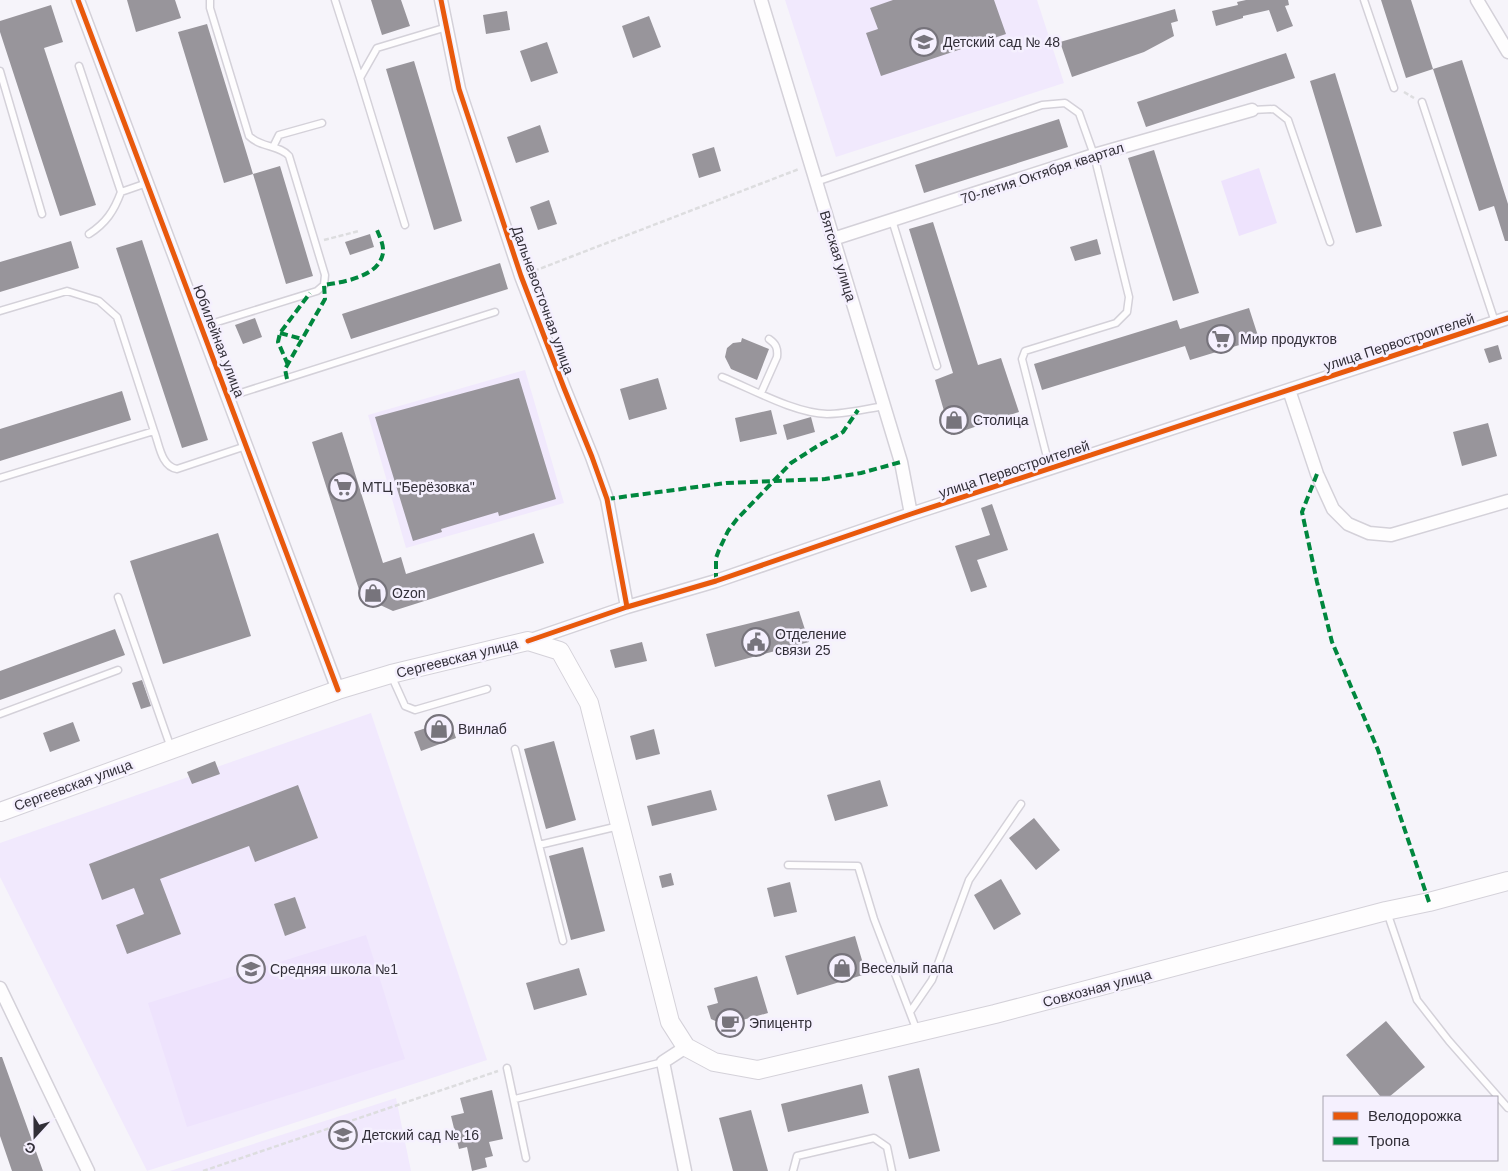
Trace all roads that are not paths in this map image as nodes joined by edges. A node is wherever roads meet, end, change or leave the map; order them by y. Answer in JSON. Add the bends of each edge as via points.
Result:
{"nodes":[{"id":1,"x":78,"y":0,"type":"edge"},
{"id":2,"x":210,"y":0,"type":"edge"},
{"id":3,"x":335,"y":0,"type":"edge"},
{"id":4,"x":441,"y":0,"type":"edge"},
{"id":5,"x":760,"y":0,"type":"edge"},
{"id":6,"x":1364,"y":0,"type":"edge"},
{"id":7,"x":1477,"y":0,"type":"edge"},
{"id":8,"x":447,"y":27,"type":"junction"},
{"id":9,"x":1508,"y":52,"type":"edge"},
{"id":10,"x":79,"y":66,"type":"dead end"},
{"id":11,"x":0,"y":72,"type":"edge"},
{"id":12,"x":360,"y":78,"type":"junction"},
{"id":13,"x":1,"y":80,"type":"edge"},
{"id":14,"x":1394,"y":88,"type":"road end"},
{"id":15,"x":1422,"y":102,"type":"road end"},
{"id":16,"x":1252,"y":110,"type":"joint"},
{"id":17,"x":322,"y":123,"type":"dead end"},
{"id":18,"x":273,"y":147,"type":"junction"},
{"id":19,"x":1094,"y":155,"type":"junction"},
{"id":20,"x":816,"y":182,"type":"junction"},
{"id":21,"x":147,"y":183,"type":"junction"},
{"id":22,"x":120,"y":192,"type":"junction"},
{"id":23,"x":42,"y":214,"type":"dead end"},
{"id":24,"x":892,"y":220,"type":"junction"},
{"id":25,"x":405,"y":225,"type":"dead end"},
{"id":26,"x":89,"y":234,"type":"dead end"},
{"id":27,"x":833,"y":239,"type":"junction"},
{"id":28,"x":1330,"y":242,"type":"dead end"},
{"id":29,"x":0,"y":311,"type":"edge"},
{"id":30,"x":494,"y":312,"type":"dead end"},
{"id":31,"x":1508,"y":318,"type":"edge"},
{"id":32,"x":1495,"y":322,"type":"junction"},
{"id":33,"x":201,"y":327,"type":"junction"},
{"id":34,"x":769,"y":339,"type":"dead end"},
{"id":35,"x":937,"y":366,"type":"dead end"},
{"id":36,"x":722,"y":377,"type":"dead end"},
{"id":37,"x":1289,"y":390,"type":"junction"},
{"id":38,"x":761,"y":393,"type":"junction"},
{"id":39,"x":228,"y":397,"type":"junction"},
{"id":40,"x":884,"y":406,"type":"junction"},
{"id":41,"x":154,"y":431,"type":"junction"},
{"id":42,"x":246,"y":446,"type":"junction"},
{"id":43,"x":1050,"y":469,"type":"junction"},
{"id":44,"x":0,"y":478,"type":"edge"},
{"id":45,"x":1508,"y":501,"type":"edge"},
{"id":46,"x":911,"y":514,"type":"junction"},
{"id":47,"x":118,"y":597,"type":"dead end"},
{"id":48,"x":626,"y":607,"type":"junction"},
{"id":49,"x":528,"y":641,"type":"junction"},
{"id":50,"x":118,"y":670,"type":"dead end"},
{"id":51,"x":390,"y":674,"type":"junction"},
{"id":52,"x":487,"y":689,"type":"dead end"},
{"id":53,"x":338,"y":690,"type":"junction"},
{"id":54,"x":0,"y":714,"type":"edge"},
{"id":55,"x":172,"y":749,"type":"junction"},
{"id":56,"x":515,"y":749,"type":"dead end"},
{"id":57,"x":1021,"y":804,"type":"dead end"},
{"id":58,"x":0,"y":812,"type":"edge"},
{"id":59,"x":620,"y":826,"type":"junction"},
{"id":60,"x":539,"y":845,"type":"junction"},
{"id":61,"x":788,"y":865,"type":"dead end"},
{"id":62,"x":1508,"y":881,"type":"edge"},
{"id":63,"x":1386,"y":911,"type":"junction"},
{"id":64,"x":563,"y":941,"type":"dead end"},
{"id":65,"x":0,"y":988,"type":"edge"},
{"id":66,"x":910,"y":1012,"type":"junction"},
{"id":67,"x":918,"y":1032,"type":"junction"},
{"id":68,"x":686,"y":1046,"type":"junction"},
{"id":69,"x":663,"y":1062,"type":"junction"},
{"id":70,"x":507,"y":1068,"type":"road end"},
{"id":71,"x":1497,"y":1096,"type":"edge"},
{"id":72,"x":1498,"y":1097,"type":"edge"},
{"id":73,"x":515,"y":1100,"type":"junction"},
{"id":74,"x":1508,"y":1108,"type":"edge"},
{"id":75,"x":526,"y":1158,"type":"dead end"},
{"id":76,"x":88,"y":1171,"type":"edge"},
{"id":77,"x":685,"y":1171,"type":"edge"},
{"id":78,"x":793,"y":1171,"type":"edge"},
{"id":79,"x":892,"y":1171,"type":"edge"}],
"edges":[{"from":1,"to":21,"type":"street","name":"Юбилейная улица"},
{"from":2,"to":18,"type":"lane","via":[[249,136],[255,142]]},
{"from":3,"to":12,"type":"lane"},
{"from":4,"to":8,"type":"street","name":"Дальневосточная улица"},
{"from":5,"to":20,"type":"street","name":"Вятская улица"},
{"from":6,"to":14,"type":"lane"},
{"from":7,"to":9,"type":"street"},
{"from":8,"to":12,"type":"lane","via":[[377,48]]},
{"from":8,"to":48,"type":"street","name":"Дальневосточная улица","via":[[459,89],[521,276],[607,499]]},
{"from":10,"to":22,"type":"lane"},
{"from":11,"to":13,"type":"lane"},
{"from":12,"to":25,"type":"lane"},
{"from":13,"to":23,"type":"lane"},
{"from":15,"to":32,"type":"lane"},
{"from":16,"to":19,"type":"street","name":"70-летия Октября квартал"},
{"from":16,"to":28,"type":"lane","via":[[1274,109],[1288,120]]},
{"from":17,"to":18,"type":"lane","via":[[279,135]]},
{"from":18,"to":33,"type":"lane","via":[[286,151],[289,156],[325,275],[324,285]]},
{"from":19,"to":20,"type":"lane","via":[[1078,113],[1066,103],[1042,105]]},
{"from":19,"to":24,"type":"street","name":"70-летия Октября квартал"},
{"from":19,"to":43,"type":"lane","via":[[1129,297],[1127,312],[1116,323],[1025,351],[1022,359]]},
{"from":20,"to":27,"type":"street","name":"Вятская улица"},
{"from":21,"to":22,"type":"lane"},
{"from":21,"to":33,"type":"street","name":"Юбилейная улица"},
{"from":22,"to":26,"type":"lane","via":[[109,217]]},
{"from":24,"to":27,"type":"street","name":"70-летия Октября квартал"},
{"from":24,"to":35,"type":"lane"},
{"from":27,"to":40,"type":"street","name":"Вятская улица"},
{"from":29,"to":41,"type":"lane","via":[[67,291],[99,301],[117,317]]},
{"from":30,"to":39,"type":"lane"},
{"from":31,"to":32,"type":"street","name":"улица Первостроителей"},
{"from":32,"to":37,"type":"street","name":"улица Первостроителей"},
{"from":33,"to":39,"type":"street","name":"Юбилейная улица"},
{"from":34,"to":38,"type":"lane","via":[[778,351]]},
{"from":36,"to":38,"type":"lane"},
{"from":37,"to":43,"type":"street","name":"улица Первостроителей"},
{"from":37,"to":45,"type":"street","via":[[1317,474],[1333,509],[1348,524],[1369,533],[1392,535]]},
{"from":38,"to":40,"type":"lane","via":[[815,413]]},
{"from":39,"to":42,"type":"street","name":"Юбилейная улица"},
{"from":40,"to":46,"type":"street","name":"Вятская улица"},
{"from":41,"to":42,"type":"lane","via":[[165,462],[177,469]]},
{"from":41,"to":44,"type":"lane"},
{"from":42,"to":53,"type":"street","name":"Юбилейная улица"},
{"from":43,"to":46,"type":"street","name":"улица Первостроителей"},
{"from":46,"to":48,"type":"street","name":"улица Первостроителей","via":[[716,581]]},
{"from":47,"to":55,"type":"lane"},
{"from":48,"to":49,"type":"street","name":"улица Первостроителей"},
{"from":49,"to":51,"type":"main road","name":"Сергеевская улица"},
{"from":49,"to":59,"type":"main road","name":"Сергеевская улица","via":[[560,652],[589,703]]},
{"from":50,"to":54,"type":"lane"},
{"from":51,"to":52,"type":"lane","via":[[405,706],[415,710]]},
{"from":51,"to":53,"type":"main road","name":"Сергеевская улица"},
{"from":53,"to":55,"type":"main road","name":"Сергеевская улица"},
{"from":55,"to":58,"type":"main road","name":"Сергеевская улица"},
{"from":56,"to":60,"type":"lane"},
{"from":57,"to":66,"type":"lane","via":[[969,880],[932,980]]},
{"from":59,"to":60,"type":"lane"},
{"from":59,"to":68,"type":"main road","name":"Сергеевская улица","via":[[670,1022]]},
{"from":60,"to":64,"type":"lane"},
{"from":61,"to":66,"type":"lane","via":[[858,866],[874,919]]},
{"from":62,"to":63,"type":"main road","name":"Совхозная улица"},
{"from":63,"to":67,"type":"main road","name":"Совхозная улица"},
{"from":63,"to":71,"type":"lane","via":[[1417,1000]]},
{"from":65,"to":76,"type":"street"},
{"from":66,"to":67,"type":"lane"},
{"from":67,"to":68,"type":"main road","name":"Совхозная улица","via":[[758,1070],[714,1062]]},
{"from":68,"to":69,"type":"street"},
{"from":69,"to":73,"type":"lane"},
{"from":69,"to":77,"type":"street"},
{"from":70,"to":73,"type":"lane"},
{"from":72,"to":74,"type":"lane"},
{"from":73,"to":75,"type":"lane"},
{"from":78,"to":79,"type":"lane","via":[[797,1156],[874,1138],[887,1147]]}]}
